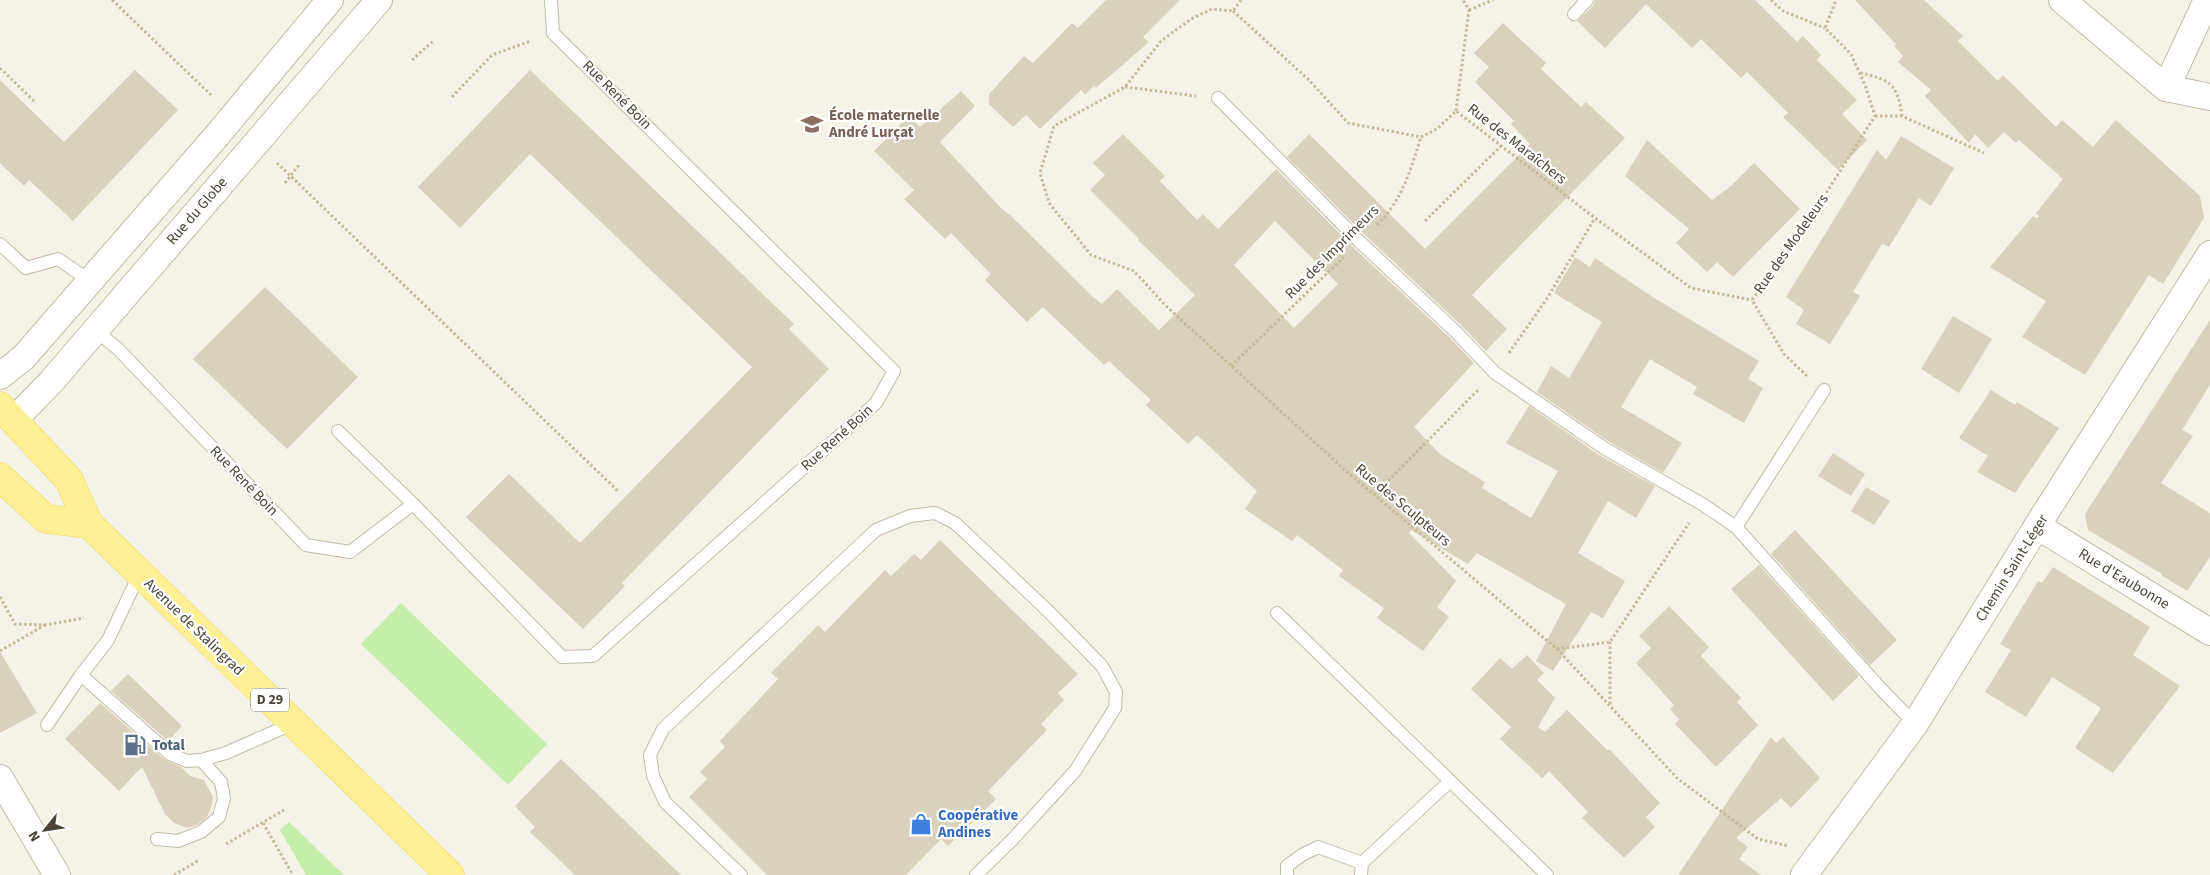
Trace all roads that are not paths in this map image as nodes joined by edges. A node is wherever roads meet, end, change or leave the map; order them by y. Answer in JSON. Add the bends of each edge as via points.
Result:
{"nodes":[{"id":1,"x":330,"y":0,"type":"edge"},
{"id":2,"x":379,"y":0,"type":"edge"},
{"id":3,"x":551,"y":0,"type":"edge"},
{"id":4,"x":1587,"y":0,"type":"edge"},
{"id":5,"x":2062,"y":0,"type":"edge"},
{"id":6,"x":2208,"y":0,"type":"edge"},
{"id":7,"x":1574,"y":14,"type":"dead end"},
{"id":8,"x":2166,"y":88,"type":"junction"},
{"id":9,"x":2210,"y":97,"type":"edge"},
{"id":10,"x":1218,"y":98,"type":"road end"},
{"id":11,"x":0,"y":244,"type":"edge"},
{"id":12,"x":2208,"y":262,"type":"edge"},
{"id":13,"x":90,"y":281,"type":"junction"},
{"id":14,"x":94,"y":330,"type":"junction"},
{"id":15,"x":0,"y":376,"type":"edge"},
{"id":16,"x":1824,"y":390,"type":"road end"},
{"id":17,"x":7,"y":414,"type":"edge"},
{"id":18,"x":338,"y":431,"type":"dead end"},
{"id":19,"x":0,"y":477,"type":"edge"},
{"id":20,"x":413,"y":504,"type":"junction"},
{"id":21,"x":90,"y":524,"type":"junction"},
{"id":22,"x":2037,"y":526,"type":"junction"},
{"id":23,"x":1736,"y":527,"type":"junction"},
{"id":24,"x":140,"y":573,"type":"junction"},
{"id":25,"x":1276,"y":613,"type":"dead end"},
{"id":26,"x":2210,"y":632,"type":"edge"},
{"id":27,"x":81,"y":675,"type":"junction"},
{"id":28,"x":294,"y":723,"type":"junction"},
{"id":29,"x":1916,"y":724,"type":"junction"},
{"id":30,"x":47,"y":725,"type":"dead end"},
{"id":31,"x":201,"y":760,"type":"junction"},
{"id":32,"x":0,"y":778,"type":"edge"},
{"id":33,"x":1450,"y":781,"type":"junction"},
{"id":34,"x":157,"y":839,"type":"dead end"},
{"id":35,"x":1811,"y":865,"type":"edge"},
{"id":36,"x":1361,"y":869,"type":"edge"},
{"id":37,"x":57,"y":875,"type":"edge"},
{"id":38,"x":450,"y":875,"type":"edge"},
{"id":39,"x":741,"y":875,"type":"edge"},
{"id":40,"x":976,"y":875,"type":"edge"},
{"id":41,"x":1286,"y":875,"type":"edge"},
{"id":42,"x":1547,"y":875,"type":"edge"}],
"edges":[{"from":1,"to":13,"type":"street"},
{"from":2,"to":14,"type":"street","name":"Rue du Globe"},
{"from":3,"to":20,"type":"lane","name":"Rue René Boin","via":[[553,32],[894,371],[876,403],[593,656],[562,657]]},
{"from":4,"to":7,"type":"lane"},
{"from":5,"to":8,"type":"street"},
{"from":6,"to":8,"type":"street"},
{"from":8,"to":9,"type":"street"},
{"from":10,"to":23,"type":"lane","via":[[1495,373],[1604,448]]},
{"from":11,"to":13,"type":"lane","via":[[26,268],[58,259]]},
{"from":12,"to":22,"type":"street","name":"Chemin Saint-Léger"},
{"from":13,"to":15,"type":"street","via":[[23,358]]},
{"from":14,"to":17,"type":"street","name":"Rue du Globe","via":[[51,382]]},
{"from":14,"to":20,"type":"lane","name":"Rue René Boin","via":[[118,349],[306,545],[350,552]]},
{"from":16,"to":23,"type":"lane"},
{"from":17,"to":21,"type":"main road","name":"Avenue de Stalingrad","number":"D 29","via":[[69,480]]},
{"from":18,"to":20,"type":"lane","name":"Rue René Boin"},
{"from":19,"to":21,"type":"main road","via":[[46,520]]},
{"from":21,"to":24,"type":"main road","name":"Avenue de Stalingrad","number":"D 29"},
{"from":22,"to":26,"type":"street","name":"Rue d'Eaubonne"},
{"from":22,"to":29,"type":"street","name":"Chemin Saint-Léger"},
{"from":23,"to":29,"type":"lane"},
{"from":24,"to":27,"type":"lane","via":[[108,640]]},
{"from":24,"to":28,"type":"main road","name":"Avenue de Stalingrad","number":"D 29"},
{"from":25,"to":33,"type":"lane"},
{"from":27,"to":30,"type":"lane"},
{"from":27,"to":31,"type":"lane","via":[[170,754],[187,761]]},
{"from":28,"to":31,"type":"lane","via":[[226,754]]},
{"from":28,"to":38,"type":"main road","name":"Avenue de Stalingrad","number":"D 29"},
{"from":29,"to":35,"type":"street","name":"Chemin Saint-Léger"},
{"from":31,"to":34,"type":"lane","via":[[222,782],[224,798],[219,817],[201,832],[178,841]]},
{"from":32,"to":37,"type":"street"},
{"from":33,"to":36,"type":"lane"},
{"from":33,"to":42,"type":"lane"},
{"from":36,"to":41,"type":"lane","via":[[1318,847],[1287,866]]},
{"from":39,"to":40,"type":"lane","via":[[665,802],[653,776],[650,755],[663,729],[876,530],[910,516],[935,513],[955,523],[1047,610],[1102,666],[1116,692],[1115,708],[1075,771]]}]}
